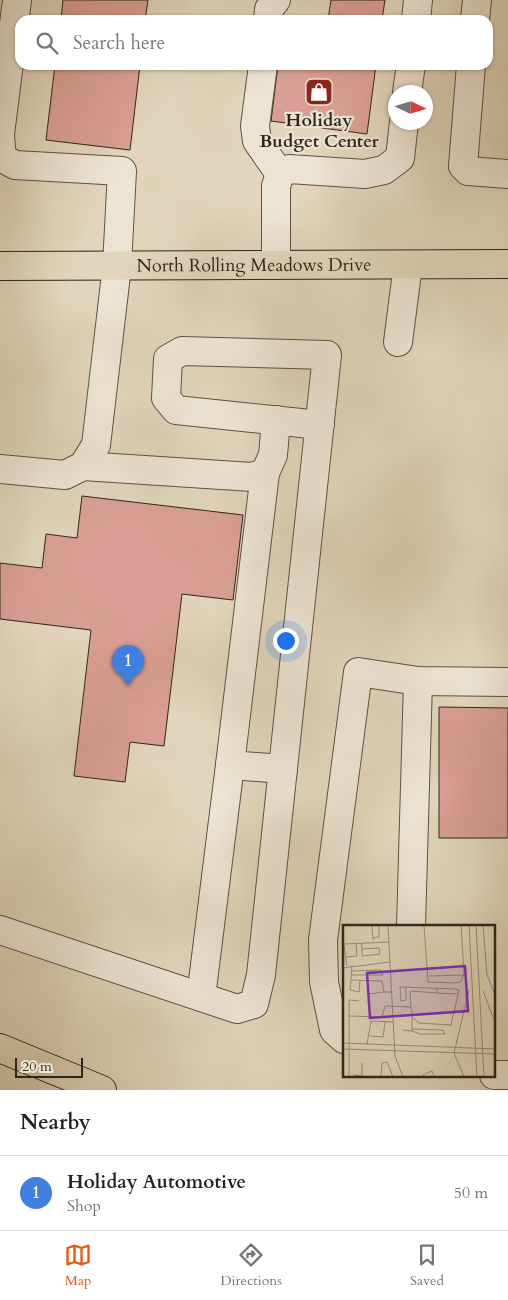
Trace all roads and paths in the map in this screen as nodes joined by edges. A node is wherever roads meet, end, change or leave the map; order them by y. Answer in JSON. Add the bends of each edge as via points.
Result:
{"nodes":[{"id":1,"x":17,"y":0,"type":"edge"},
{"id":2,"x":276,"y":0,"type":"edge"},
{"id":3,"x":418,"y":0,"type":"edge"},
{"id":4,"x":476,"y":0,"type":"edge"},
{"id":5,"x":15,"y":15,"type":"edge"},
{"id":6,"x":268,"y":15,"type":"edge"},
{"id":7,"x":416,"y":15,"type":"edge"},
{"id":8,"x":475,"y":15,"type":"edge"},
{"id":9,"x":15,"y":16,"type":"edge"},
{"id":10,"x":262,"y":70,"type":"edge"},
{"id":11,"x":410,"y":70,"type":"edge"},
{"id":12,"x":471,"y":70,"type":"edge"},
{"id":13,"x":409,"y":85,"type":"edge"},
{"id":14,"x":403,"y":130,"type":"edge"},
{"id":15,"x":0,"y":135,"type":"edge"},
{"id":16,"x":280,"y":174,"type":"junction"},
{"id":17,"x":508,"y":174,"type":"edge"},
{"id":18,"x":508,"y":264,"type":"edge"},
{"id":19,"x":276,"y":265,"type":"junction"},
{"id":20,"x":408,"y":265,"type":"junction"},
{"id":21,"x":0,"y":266,"type":"edge"},
{"id":22,"x":117,"y":266,"type":"junction"},
{"id":23,"x":398,"y":342,"type":"dead end"},
{"id":24,"x":276,"y":420,"type":"junction"},
{"id":25,"x":320,"y":425,"type":"junction"},
{"id":26,"x":83,"y":466,"type":"junction"},
{"id":27,"x":0,"y":469,"type":"edge"},
{"id":28,"x":265,"y":473,"type":"junction"},
{"id":29,"x":418,"y":681,"type":"junction"},
{"id":30,"x":508,"y":682,"type":"edge"},
{"id":31,"x":230,"y":766,"type":"junction"},
{"id":32,"x":283,"y":769,"type":"junction"},
{"id":33,"x":411,"y":925,"type":"edge"},
{"id":34,"x":0,"y":930,"type":"edge"},
{"id":35,"x":201,"y":997,"type":"junction"},
{"id":36,"x":343,"y":1038,"type":"edge"},
{"id":37,"x":0,"y":1048,"type":"edge"},
{"id":38,"x":102,"y":1090,"type":"edge"}],
"edges":[{"from":1,"to":5,"type":"lane"},
{"from":2,"to":6,"type":"lane"},
{"from":3,"to":7,"type":"lane"},
{"from":4,"to":8,"type":"lane"},
{"from":9,"to":15,"type":"lane"},
{"from":10,"to":16,"type":"lane","via":[[257,141]]},
{"from":11,"to":13,"type":"lane"},
{"from":12,"to":17,"type":"lane","via":[[464,166],[468,171]]},
{"from":14,"to":16,"type":"lane","via":[[400,158],[384,170],[364,174],[289,169]]},
{"from":15,"to":22,"type":"lane","via":[[2,158],[15,166],[122,171]]},
{"from":16,"to":19,"type":"lane","via":[[276,186]]},
{"from":18,"to":20,"type":"main road","name":"North Rolling Meadows Drive"},
{"from":19,"to":20,"type":"main road","name":"North Rolling Meadows Drive"},
{"from":19,"to":22,"type":"main road","name":"North Rolling Meadows Drive"},
{"from":20,"to":23,"type":"lane"},
{"from":21,"to":22,"type":"main road","name":"North Rolling Meadows Drive"},
{"from":22,"to":26,"type":"lane","via":[[96,445]]},
{"from":24,"to":25,"type":"lane"},
{"from":24,"to":25,"type":"lane","via":[[176,410],[166,398],[168,359],[182,352],[327,355]]},
{"from":24,"to":28,"type":"lane","via":[[273,455]]},
{"from":25,"to":32,"type":"lane"},
{"from":26,"to":27,"type":"lane","via":[[65,475]]},
{"from":26,"to":28,"type":"lane","via":[[252,477]]},
{"from":28,"to":31,"type":"lane"},
{"from":29,"to":30,"type":"lane"},
{"from":29,"to":33,"type":"lane"},
{"from":29,"to":36,"type":"lane","via":[[358,672],[323,940],[324,982],[334,1030]]},
{"from":31,"to":32,"type":"lane"},
{"from":31,"to":35,"type":"lane"},
{"from":32,"to":35,"type":"lane","via":[[260,976],[254,1004],[238,1009]]},
{"from":34,"to":35,"type":"lane"},
{"from":37,"to":38,"type":"main road"}]}
